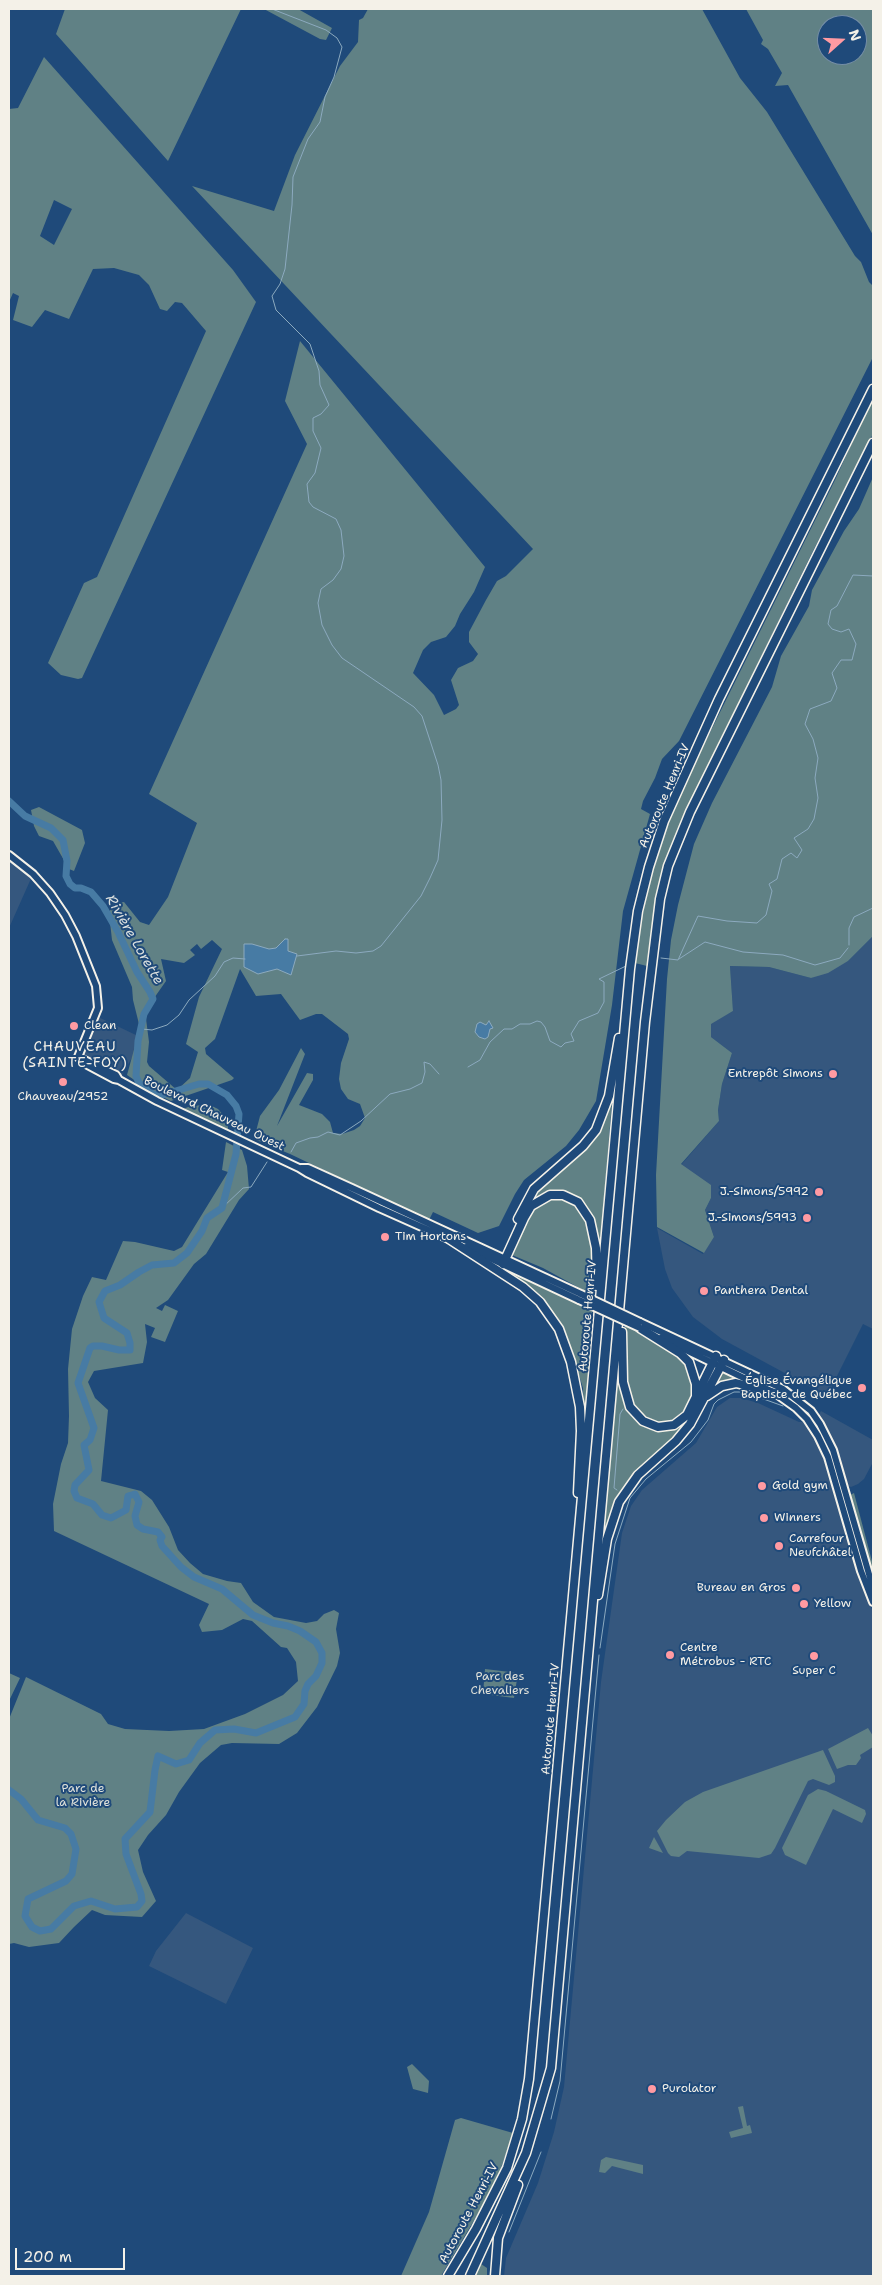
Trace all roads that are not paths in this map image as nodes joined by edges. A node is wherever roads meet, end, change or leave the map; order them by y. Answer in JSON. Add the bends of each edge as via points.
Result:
{"nodes":[{"id":1,"x":873,"y":389,"type":"edge"},
{"id":2,"x":873,"y":443,"type":"edge"},
{"id":3,"x":9,"y":855,"type":"edge"},
{"id":4,"x":630,"y":969,"type":"junction"},
{"id":5,"x":299,"y":1168,"type":"junction"},
{"id":6,"x":449,"y":1239,"type":"junction"},
{"id":7,"x":625,"y":1246,"type":"junction"},
{"id":8,"x":502,"y":1260,"type":"junction"},
{"id":9,"x":640,"y":1325,"type":"junction"},
{"id":10,"x":719,"y":1361,"type":"junction"},
{"id":11,"x":775,"y":1393,"type":"junction"},
{"id":12,"x":705,"y":1398,"type":"junction"},
{"id":13,"x":695,"y":1401,"type":"junction"},
{"id":14,"x":590,"y":1426,"type":"junction"},
{"id":15,"x":873,"y":1588,"type":"edge"},
{"id":16,"x":873,"y":1602,"type":"edge"},
{"id":17,"x":569,"y":1646,"type":"junction"},
{"id":18,"x":589,"y":1654,"type":"junction"},
{"id":19,"x":551,"y":2068,"type":"junction"},
{"id":20,"x":447,"y":2276,"type":"edge"},
{"id":21,"x":470,"y":2276,"type":"edge"},
{"id":22,"x":495,"y":2276,"type":"edge"}],
"edges":[{"from":1,"to":4,"type":"highway","name":"Autoroute Henri-IV","via":[[719,698],[664,821],[638,911]]},
{"from":2,"to":7,"type":"highway","name":"Autoroute Henri-IV","via":[[713,764],[668,866],[660,899],[650,978]]},
{"from":3,"to":5,"type":"main road","name":"Boulevard Chauveau Ouest","via":[[33,874],[65,914],[96,986],[98,1008],[78,1057],[116,1075],[157,1101]]},
{"from":4,"to":8,"type":"highway","via":[[604,1112],[596,1130],[583,1146],[534,1189]]},
{"from":4,"to":14,"type":"highway","name":"Autoroute Henri-IV"},
{"from":5,"to":6,"type":"main road","name":"Boulevard Chauveau Ouest"},
{"from":5,"to":8,"type":"main road","name":"Boulevard Chauveau Ouest","via":[[308,1168]]},
{"from":6,"to":8,"type":"main road","name":"Boulevard Chauveau Ouest"},
{"from":6,"to":17,"type":"highway","via":[[514,1280],[540,1302],[559,1329],[572,1362],[581,1431]]},
{"from":7,"to":13,"type":"highway","via":[[622,1368],[630,1407],[643,1421],[658,1427],[683,1419]]},
{"from":7,"to":18,"type":"highway","name":"Autoroute Henri-IV"},
{"from":8,"to":9,"type":"main road","name":"Boulevard Chauveau Ouest","bridge":true},
{"from":8,"to":14,"type":"highway","via":[[527,1212],[543,1198],[569,1197],[587,1213],[597,1259]]},
{"from":9,"to":10,"type":"main road","name":"Boulevard Chauveau Ouest"},
{"from":9,"to":13,"type":"highway","via":[[688,1362],[696,1384]]},
{"from":10,"to":11,"type":"main road","name":"Boulevard Chauveau Ouest"},
{"from":10,"to":12,"type":"highway"},
{"from":10,"to":13,"type":"highway"},
{"from":10,"to":15,"type":"main road","via":[[791,1394],[820,1424],[833,1450]]},
{"from":11,"to":12,"type":"highway","via":[[736,1383],[722,1386]]},
{"from":11,"to":16,"type":"main road","name":"Boulevard Chauveau Ouest","via":[[802,1413],[823,1446]]},
{"from":12,"to":18,"type":"highway","via":[[684,1432],[638,1475],[619,1502],[604,1556]]},
{"from":14,"to":17,"type":"highway","name":"Autoroute Henri-IV"},
{"from":17,"to":20,"type":"highway","name":"Autoroute Henri-IV","via":[[526,2101],[507,2168],[476,2230]]},
{"from":18,"to":19,"type":"highway","name":"Autoroute Henri-IV"},
{"from":19,"to":21,"type":"highway","name":"Autoroute Henri-IV","via":[[526,2153]]},
{"from":19,"to":22,"type":"highway","via":[[545,2108],[498,2238]]}]}
